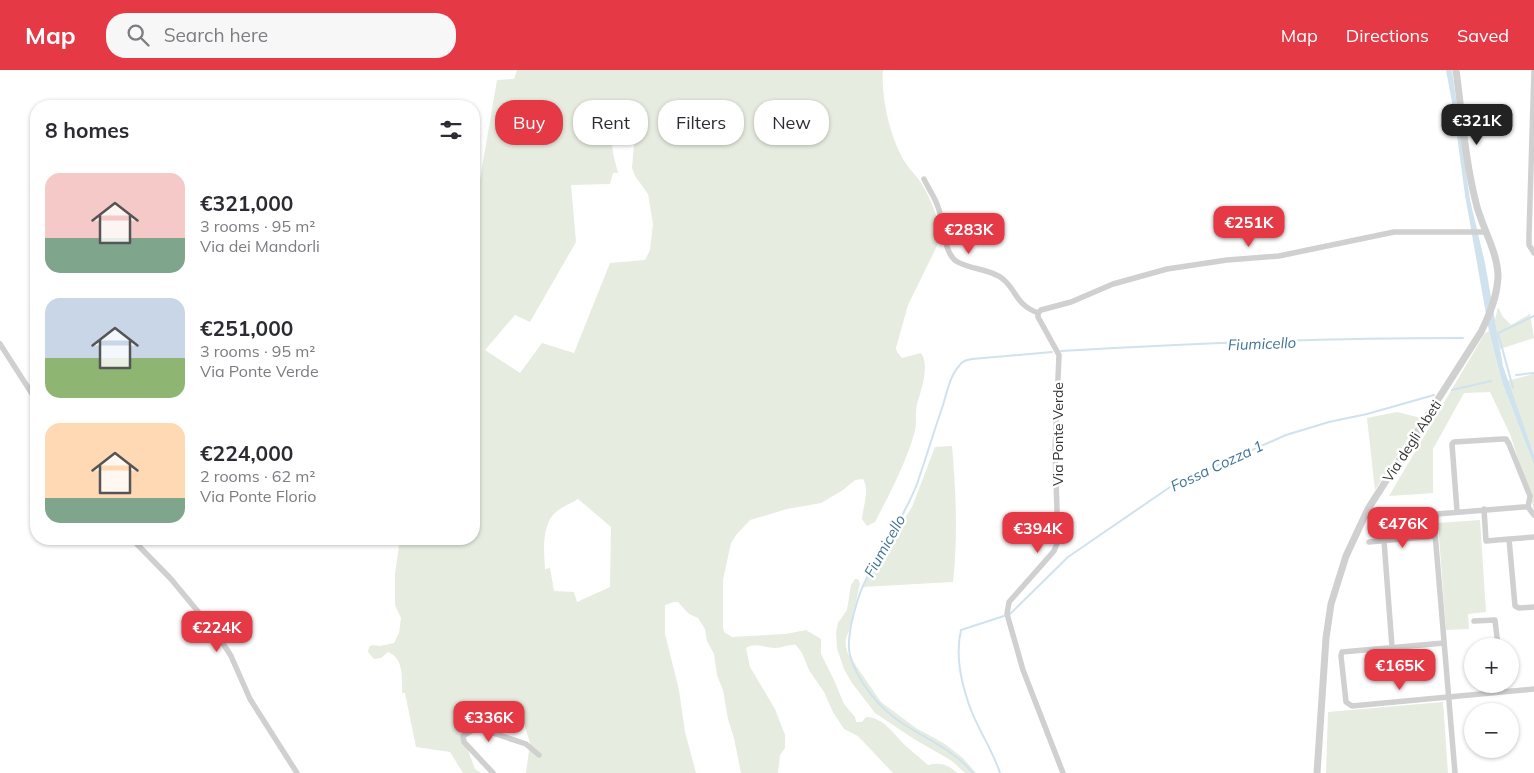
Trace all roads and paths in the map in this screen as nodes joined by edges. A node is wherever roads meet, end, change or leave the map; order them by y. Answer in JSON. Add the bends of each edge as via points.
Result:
{"nodes":[{"id":1,"x":1456,"y":70,"type":"edge"},
{"id":2,"x":1534,"y":70,"type":"edge"},
{"id":3,"x":1533,"y":130,"type":"edge"},
{"id":4,"x":924,"y":180,"type":"dead end"},
{"id":5,"x":1485,"y":232,"type":"junction"},
{"id":6,"x":1534,"y":253,"type":"edge"},
{"id":7,"x":1038,"y":313,"type":"junction"},
{"id":8,"x":0,"y":344,"type":"edge"},
{"id":9,"x":30,"y":391,"type":"edge"},
{"id":10,"x":1528,"y":507,"type":"junction"},
{"id":11,"x":1484,"y":509,"type":"junction"},
{"id":12,"x":1457,"y":511,"type":"junction"},
{"id":13,"x":1534,"y":515,"type":"edge"},
{"id":14,"x":1435,"y":536,"type":"junction"},
{"id":15,"x":1534,"y":537,"type":"edge"},
{"id":16,"x":1509,"y":539,"type":"junction"},
{"id":17,"x":1384,"y":541,"type":"junction"},
{"id":18,"x":1369,"y":542,"type":"dead end"},
{"id":19,"x":138,"y":545,"type":"edge"},
{"id":20,"x":1534,"y":607,"type":"edge"},
{"id":21,"x":1474,"y":622,"type":"dead end"},
{"id":22,"x":1497,"y":638,"type":"edge"},
{"id":23,"x":1444,"y":643,"type":"junction"},
{"id":24,"x":1392,"y":647,"type":"junction"},
{"id":25,"x":1534,"y":689,"type":"edge"},
{"id":26,"x":1519,"y":690,"type":"edge"},
{"id":27,"x":1491,"y":693,"type":"edge"},
{"id":28,"x":1449,"y":697,"type":"junction"},
{"id":29,"x":539,"y":755,"type":"dead end"},
{"id":30,"x":297,"y":773,"type":"edge"},
{"id":31,"x":493,"y":773,"type":"edge"},
{"id":32,"x":1063,"y":773,"type":"edge"},
{"id":33,"x":1317,"y":773,"type":"edge"},
{"id":34,"x":1455,"y":773,"type":"edge"}],
"edges":[{"from":1,"to":5,"type":"street","name":"Via degli Abeti","via":[[1470,174]]},
{"from":2,"to":3,"type":"street"},
{"from":3,"to":6,"type":"street","via":[[1529,235]]},
{"from":4,"to":7,"type":"street","via":[[938,207],[952,257],[957,262],[993,273],[1025,308]]},
{"from":5,"to":7,"type":"street","via":[[1394,232],[1279,256],[1167,269],[1113,284]]},
{"from":5,"to":33,"type":"street","name":"Via degli Abeti","via":[[1498,276],[1488,320],[1368,509],[1338,579],[1326,638]]},
{"from":7,"to":32,"type":"street","name":"Via Ponte Verde","via":[[1059,355],[1055,449],[1058,541],[1054,551],[1009,602],[1007,614],[1023,670]]},
{"from":8,"to":9,"type":"street"},
{"from":10,"to":11,"type":"street"},
{"from":10,"to":12,"type":"street","via":[[1530,496],[1510,444],[1502,439],[1452,444]]},
{"from":10,"to":13,"type":"street"},
{"from":11,"to":12,"type":"street"},
{"from":11,"to":16,"type":"street","via":[[1486,541]]},
{"from":12,"to":14,"type":"street","via":[[1437,514]]},
{"from":14,"to":17,"type":"street"},
{"from":14,"to":23,"type":"street"},
{"from":15,"to":16,"type":"street"},
{"from":16,"to":20,"type":"street","via":[[1515,606]]},
{"from":17,"to":18,"type":"street"},
{"from":17,"to":24,"type":"street"},
{"from":19,"to":30,"type":"street","via":[[171,579],[218,637],[250,699]]},
{"from":21,"to":22,"type":"street","via":[[1495,620]]},
{"from":23,"to":24,"type":"street"},
{"from":23,"to":28,"type":"street"},
{"from":24,"to":28,"type":"street","via":[[1342,652],[1346,702],[1352,706]]},
{"from":25,"to":26,"type":"street"},
{"from":27,"to":28,"type":"street"},
{"from":28,"to":34,"type":"street"},
{"from":29,"to":31,"type":"street","via":[[526,744],[484,730],[473,730],[463,736],[464,742]]}]}
